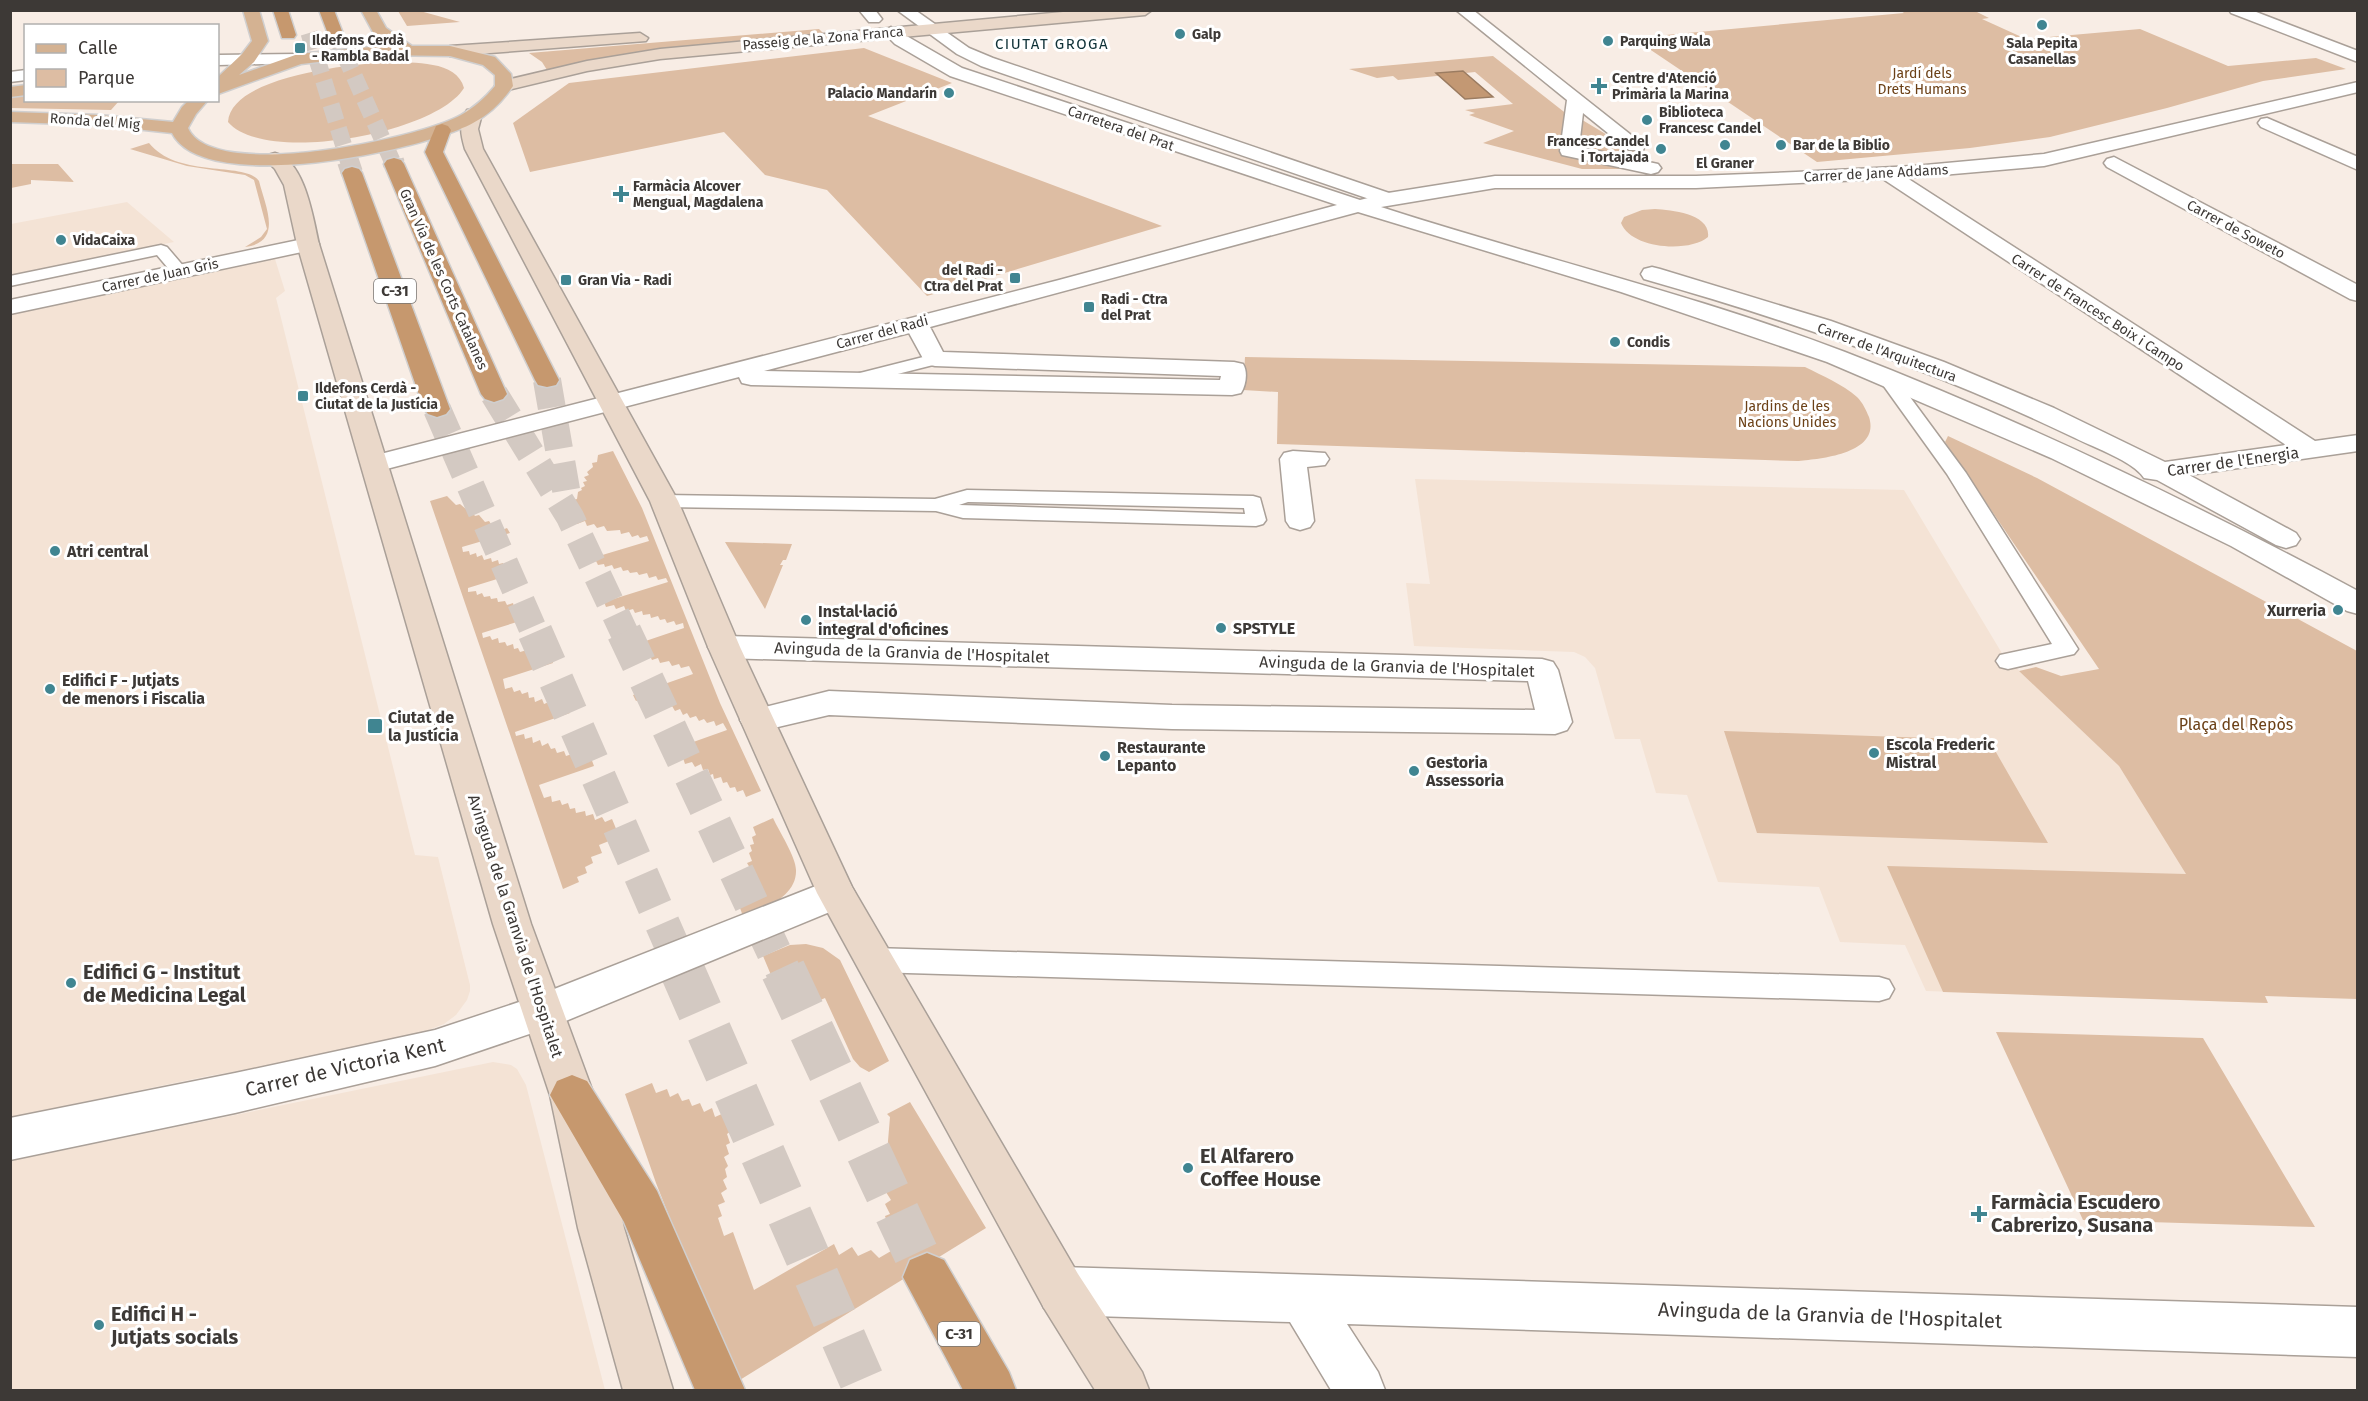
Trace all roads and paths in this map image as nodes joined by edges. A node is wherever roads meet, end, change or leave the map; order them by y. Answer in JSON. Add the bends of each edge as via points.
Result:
{"nodes":[{"id":1,"x":251,"y":10,"type":"edge"},
{"id":2,"x":280,"y":10,"type":"edge"},
{"id":3,"x":326,"y":10,"type":"edge"},
{"id":4,"x":368,"y":10,"type":"edge"},
{"id":5,"x":978,"y":10,"type":"edge"},
{"id":6,"x":1145,"y":10,"type":"edge"},
{"id":7,"x":1463,"y":10,"type":"edge"},
{"id":8,"x":2236,"y":10,"type":"edge"},
{"id":9,"x":907,"y":13,"type":"edge"},
{"id":10,"x":870,"y":15,"type":"edge"},
{"id":11,"x":929,"y":28,"type":"junction"},
{"id":12,"x":751,"y":29,"type":"dead end"},
{"id":13,"x":334,"y":31,"type":"tunnel mouth"},
{"id":14,"x":891,"y":32,"type":"junction"},
{"id":15,"x":288,"y":35,"type":"tunnel mouth"},
{"id":16,"x":656,"y":36,"type":"dead end"},
{"id":17,"x":406,"y":48,"type":"junction"},
{"id":18,"x":450,"y":51,"type":"junction"},
{"id":19,"x":2358,"y":57,"type":"edge"},
{"id":20,"x":298,"y":59,"type":"junction"},
{"id":21,"x":219,"y":60,"type":"edge"},
{"id":22,"x":243,"y":64,"type":"junction"},
{"id":23,"x":219,"y":72,"type":"edge"},
{"id":24,"x":504,"y":86,"type":"junction"},
{"id":25,"x":219,"y":87,"type":"edge"},
{"id":26,"x":2358,"y":87,"type":"edge"},
{"id":27,"x":219,"y":88,"type":"edge"},
{"id":28,"x":1576,"y":100,"type":"junction"},
{"id":29,"x":198,"y":102,"type":"edge"},
{"id":30,"x":473,"y":114,"type":"junction"},
{"id":31,"x":10,"y":117,"type":"edge"},
{"id":32,"x":2267,"y":123,"type":"dead end"},
{"id":33,"x":179,"y":128,"type":"junction"},
{"id":34,"x":441,"y":130,"type":"junction"},
{"id":35,"x":1636,"y":146,"type":"dead end"},
{"id":36,"x":275,"y":159,"type":"junction"},
{"id":37,"x":2114,"y":163,"type":"dead end"},
{"id":38,"x":394,"y":164,"type":"tunnel mouth"},
{"id":39,"x":2358,"y":164,"type":"edge"},
{"id":40,"x":352,"y":173,"type":"tunnel mouth"},
{"id":41,"x":1886,"y":173,"type":"junction"},
{"id":42,"x":1665,"y":174,"type":"dead end"},
{"id":43,"x":1388,"y":199,"type":"junction"},
{"id":44,"x":1359,"y":206,"type":"junction"},
{"id":45,"x":309,"y":244,"type":"junction"},
{"id":46,"x":179,"y":271,"type":"junction"},
{"id":47,"x":10,"y":281,"type":"edge"},
{"id":48,"x":2358,"y":294,"type":"edge"},
{"id":49,"x":10,"y":307,"type":"edge"},
{"id":50,"x":916,"y":323,"type":"junction"},
{"id":51,"x":935,"y":360,"type":"junction"},
{"id":52,"x":710,"y":377,"type":"junction"},
{"id":53,"x":1887,"y":378,"type":"junction"},
{"id":54,"x":547,"y":380,"type":"tunnel mouth"},
{"id":55,"x":858,"y":380,"type":"junction"},
{"id":56,"x":494,"y":394,"type":"tunnel mouth"},
{"id":57,"x":611,"y":402,"type":"junction"},
{"id":58,"x":437,"y":409,"type":"tunnel mouth"},
{"id":59,"x":2358,"y":443,"type":"edge"},
{"id":60,"x":2311,"y":450,"type":"junction"},
{"id":61,"x":1316,"y":459,"type":"dead end"},
{"id":62,"x":375,"y":464,"type":"junction"},
{"id":63,"x":2160,"y":471,"type":"junction"},
{"id":64,"x":2107,"y":475,"type":"junction"},
{"id":65,"x":663,"y":501,"type":"junction"},
{"id":66,"x":936,"y":505,"type":"junction"},
{"id":67,"x":1300,"y":521,"type":"dead end"},
{"id":68,"x":2358,"y":578,"type":"edge"},
{"id":69,"x":2358,"y":604,"type":"edge"},
{"id":70,"x":724,"y":647,"type":"junction"},
{"id":71,"x":2008,"y":660,"type":"dead end"},
{"id":72,"x":757,"y":720,"type":"junction"},
{"id":73,"x":836,"y":893,"type":"junction"},
{"id":74,"x":873,"y":960,"type":"junction"},
{"id":75,"x":1879,"y":989,"type":"dead end"},
{"id":76,"x":542,"y":1012,"type":"junction"},
{"id":77,"x":572,"y":1095,"type":"junction"},
{"id":78,"x":10,"y":1139,"type":"edge"},
{"id":79,"x":927,"y":1277,"type":"tunnel mouth"},
{"id":80,"x":1061,"y":1291,"type":"junction"},
{"id":81,"x":1302,"y":1297,"type":"junction"},
{"id":82,"x":2358,"y":1332,"type":"edge"},
{"id":83,"x":648,"y":1390,"type":"edge"},
{"id":84,"x":720,"y":1390,"type":"edge"},
{"id":85,"x":992,"y":1390,"type":"edge"},
{"id":86,"x":1124,"y":1390,"type":"edge"},
{"id":87,"x":1360,"y":1390,"type":"edge"}],
"edges":[{"from":1,"to":22,"type":"main road","via":[[260,41]]},
{"from":2,"to":15,"type":"highway"},
{"from":3,"to":13,"type":"highway"},
{"from":4,"to":17,"type":"main road","via":[[380,31]]},
{"from":5,"to":9,"type":"main road","name":"Passeig de la Zona Franca"},
{"from":6,"to":11,"type":"main road","name":"Passeig de la Zona Franca"},
{"from":7,"to":28,"type":"street"},
{"from":8,"to":19,"type":"street"},
{"from":9,"to":10,"type":"main road","name":"Passeig de la Zona Franca"},
{"from":9,"to":11,"type":"street","name":"Carretera del Prat"},
{"from":10,"to":12,"type":"main road","name":"Passeig de la Zona Franca"},
{"from":10,"to":14,"type":"main road"},
{"from":11,"to":14,"type":"main road","name":"Passeig de la Zona Franca"},
{"from":11,"to":43,"type":"street","name":"Carretera del Prat","via":[[987,62]]},
{"from":14,"to":24,"type":"main road","name":"Passeig de la Zona Franca","via":[[660,54]]},
{"from":14,"to":44,"type":"street","name":"Carretera del Prat","via":[[956,72]]},
{"from":16,"to":18,"type":"main road"},
{"from":17,"to":18,"type":"main road"},
{"from":17,"to":20,"type":"main road"},
{"from":18,"to":24,"type":"main road","via":[[489,61],[503,74]]},
{"from":20,"to":22,"type":"main road"},
{"from":20,"to":27,"type":"main road"},
{"from":21,"to":22,"type":"street"},
{"from":22,"to":23,"type":"main road"},
{"from":22,"to":25,"type":"main road"},
{"from":24,"to":30,"type":"main road","via":[[490,104]]},
{"from":26,"to":41,"type":"street","name":"Carrer de Jane Addams","via":[[2044,160]]},
{"from":28,"to":35,"type":"street"},
{"from":28,"to":42,"type":"street","via":[[1569,151]]},
{"from":29,"to":33,"type":"main road"},
{"from":30,"to":34,"type":"main road"},
{"from":30,"to":57,"type":"main road","via":[[469,129],[474,149]]},
{"from":31,"to":33,"type":"main road","name":"Ronda del Mig"},
{"from":32,"to":39,"type":"street"},
{"from":33,"to":36,"type":"main road","via":[[187,142],[211,153]]},
{"from":34,"to":36,"type":"main road","via":[[361,151]]},
{"from":34,"to":54,"type":"highway","via":[[434,152]]},
{"from":36,"to":45,"type":"main road","name":"Avinguda de la Granvia de l'Hospitalet","via":[[291,178]]},
{"from":37,"to":48,"type":"street","name":"Carrer de Soweto"},
{"from":38,"to":56,"type":"highway","name":"Gran Via de les Corts Catalanes"},
{"from":40,"to":58,"type":"highway","number":"C-31"},
{"from":41,"to":43,"type":"street","name":"Carrer de Jane Addams","via":[[1696,182],[1495,182]]},
{"from":41,"to":60,"type":"street","name":"Carrer de Francesc Boix i Campo"},
{"from":43,"to":44,"type":"street","name":"Carrer del Radi"},
{"from":43,"to":63,"type":"street","name":"Carrer de l'Arquitectura","via":[[1719,292],[1873,345],[1977,384]]},
{"from":44,"to":50,"type":"street","name":"Carrer del Radi"},
{"from":44,"to":53,"type":"street","name":"Carrer de l'Arquitectura","via":[[1629,287]]},
{"from":45,"to":46,"type":"street","name":"Carrer de Juan Gris"},
{"from":45,"to":62,"type":"main road","name":"Avinguda de la Granvia de l'Hospitalet"},
{"from":46,"to":47,"type":"lane","via":[[161,250]]},
{"from":46,"to":49,"type":"street","name":"Carrer de Juan Gris"},
{"from":50,"to":51,"type":"street"},
{"from":50,"to":52,"type":"street","name":"Carrer del Radi"},
{"from":51,"to":55,"type":"lane"},
{"from":51,"to":55,"type":"street","via":[[1234,369],[1232,388]]},
{"from":52,"to":55,"type":"street"},
{"from":52,"to":57,"type":"street","name":"Carrer del Radi"},
{"from":53,"to":64,"type":"street","name":"Carrer de l'Arquitectura"},
{"from":53,"to":71,"type":"lane","name":"Carrer de l'Arquitectura","via":[[1956,473],[2066,649]]},
{"from":57,"to":62,"type":"street","name":"Carrer del Radi"},
{"from":57,"to":65,"type":"main road"},
{"from":59,"to":60,"type":"street","name":"Carrer de l'Energia"},
{"from":60,"to":63,"type":"street","name":"Carrer de l'Energia"},
{"from":61,"to":67,"type":"street","via":[[1293,459]]},
{"from":62,"to":76,"type":"main road","name":"Avinguda de la Granvia de l'Hospitalet","via":[[512,924]]},
{"from":63,"to":64,"type":"street","name":"Carrer de l'Energia"},
{"from":63,"to":68,"type":"street","name":"Carrer de l'Arquitectura"},
{"from":64,"to":69,"type":"street","name":"Carrer de l'Arquitectura","via":[[2241,540]]},
{"from":65,"to":66,"type":"lane"},
{"from":65,"to":70,"type":"main road"},
{"from":66,"to":66,"type":"lane","via":[[963,512],[1256,520],[1253,502],[967,496]]},
{"from":70,"to":72,"type":"main road"},
{"from":70,"to":72,"type":"street","name":"Avinguda de la Granvia de l'Hospitalet","via":[[1542,670],[1555,722],[1172,717],[829,703]]},
{"from":72,"to":73,"type":"main road"},
{"from":73,"to":74,"type":"main road"},
{"from":73,"to":76,"type":"street","name":"Carrer de Victoria Kent"},
{"from":74,"to":75,"type":"lane"},
{"from":74,"to":80,"type":"main road"},
{"from":76,"to":77,"type":"main road","name":"Avinguda de la Granvia de l'Hospitalet"},
{"from":76,"to":78,"type":"street","name":"Carrer de Victoria Kent","via":[[409,1056]]},
{"from":77,"to":83,"type":"main road","name":"Avinguda de la Granvia de l'Hospitalet","via":[[601,1228]]},
{"from":77,"to":84,"type":"highway","via":[[641,1207]]},
{"from":79,"to":85,"type":"highway","number":"C-31"},
{"from":80,"to":81,"type":"street","name":"Avinguda de la Granvia de l'Hospitalet"},
{"from":80,"to":86,"type":"main road"},
{"from":81,"to":82,"type":"street","name":"Avinguda de la Granvia de l'Hospitalet"},
{"from":81,"to":87,"type":"street"}]}
